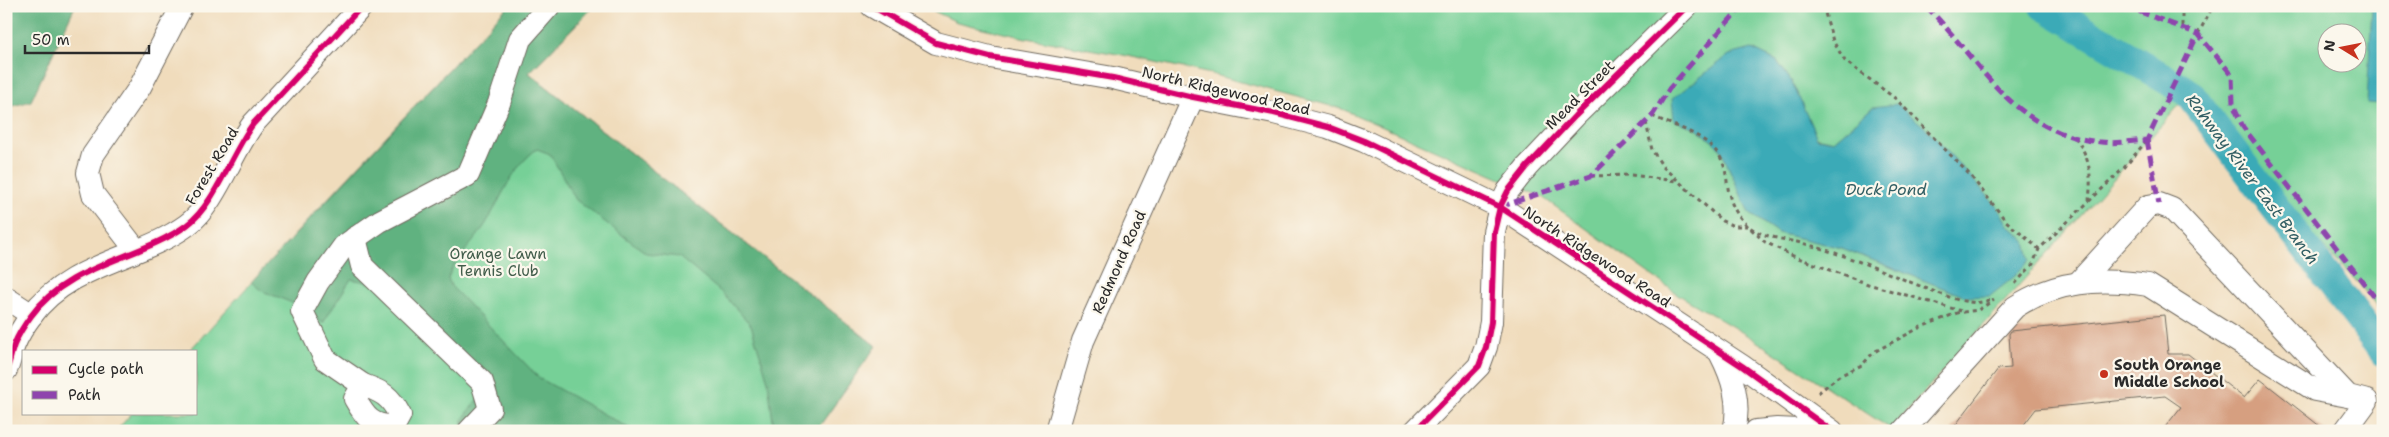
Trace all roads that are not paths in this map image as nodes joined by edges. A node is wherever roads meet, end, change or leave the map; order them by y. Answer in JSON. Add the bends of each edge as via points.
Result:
{"nodes":[{"id":1,"x":182,"y":6,"type":"edge"},
{"id":2,"x":362,"y":6,"type":"edge"},
{"id":3,"x":549,"y":6,"type":"edge"},
{"id":4,"x":872,"y":6,"type":"edge"},
{"id":5,"x":1687,"y":6,"type":"edge"},
{"id":6,"x":1193,"y":97,"type":"junction"},
{"id":7,"x":1500,"y":207,"type":"junction"},
{"id":8,"x":355,"y":238,"type":"junction"},
{"id":9,"x":136,"y":250,"type":"junction"},
{"id":10,"x":2078,"y":282,"type":"junction"},
{"id":11,"x":6,"y":298,"type":"edge"},
{"id":12,"x":32,"y":315,"type":"junction"},
{"id":13,"x":1720,"y":353,"type":"junction"},
{"id":14,"x":6,"y":370,"type":"edge"},
{"id":15,"x":2366,"y":402,"type":"edge"},
{"id":16,"x":396,"y":428,"type":"edge"},
{"id":17,"x":469,"y":431,"type":"edge"},
{"id":18,"x":1057,"y":431,"type":"edge"},
{"id":19,"x":1415,"y":431,"type":"edge"},
{"id":20,"x":1734,"y":431,"type":"edge"},
{"id":21,"x":1756,"y":431,"type":"edge"},
{"id":22,"x":1820,"y":431,"type":"edge"},
{"id":23,"x":1832,"y":431,"type":"edge"},
{"id":24,"x":1903,"y":431,"type":"edge"},
{"id":25,"x":2346,"y":431,"type":"edge"}],
"edges":[{"from":1,"to":9,"type":"street","via":[[140,87],[93,155],[88,173],[93,194]]},
{"from":2,"to":9,"type":"street","name":"Forest Road","via":[[240,140],[204,207],[188,225]]},
{"from":3,"to":8,"type":"street","via":[[520,39],[499,103],[468,175],[380,221]]},
{"from":4,"to":6,"type":"street","name":"North Ridgewood Road","via":[[936,43],[990,57],[1113,78]]},
{"from":5,"to":7,"type":"street","name":"Mead Street","via":[[1526,166]]},
{"from":6,"to":7,"type":"street","name":"North Ridgewood Road","via":[[1328,127]]},
{"from":6,"to":18,"type":"street","name":"Redmond Road","via":[[1083,341]]},
{"from":7,"to":13,"type":"street","name":"North Ridgewood Road"},
{"from":7,"to":19,"type":"street","name":"Mead Street","via":[[1494,232],[1491,322],[1479,366]]},
{"from":8,"to":16,"type":"street","via":[[344,246],[318,282],[302,312],[325,359],[363,385],[355,398],[364,415],[380,427]]},
{"from":8,"to":17,"type":"street","via":[[362,266],[482,382],[490,409]]},
{"from":9,"to":12,"type":"street","name":"Forest Road","via":[[58,288]]},
{"from":10,"to":15,"type":"street","via":[[2118,281],[2148,286],[2315,390]]},
{"from":10,"to":15,"type":"street","via":[[2148,206],[2159,204],[2172,209]]},
{"from":10,"to":24,"type":"street","via":[[2031,297],[2015,307]]},
{"from":11,"to":12,"type":"street"},
{"from":12,"to":14,"type":"street","name":"Forest Road","via":[[14,344]]},
{"from":13,"to":20,"type":"street","via":[[1734,384],[1737,405]]},
{"from":13,"to":23,"type":"street","name":"North Ridgewood Road"},
{"from":15,"to":25,"type":"street"},
{"from":21,"to":22,"type":"street","via":[[1800,428]]}]}
